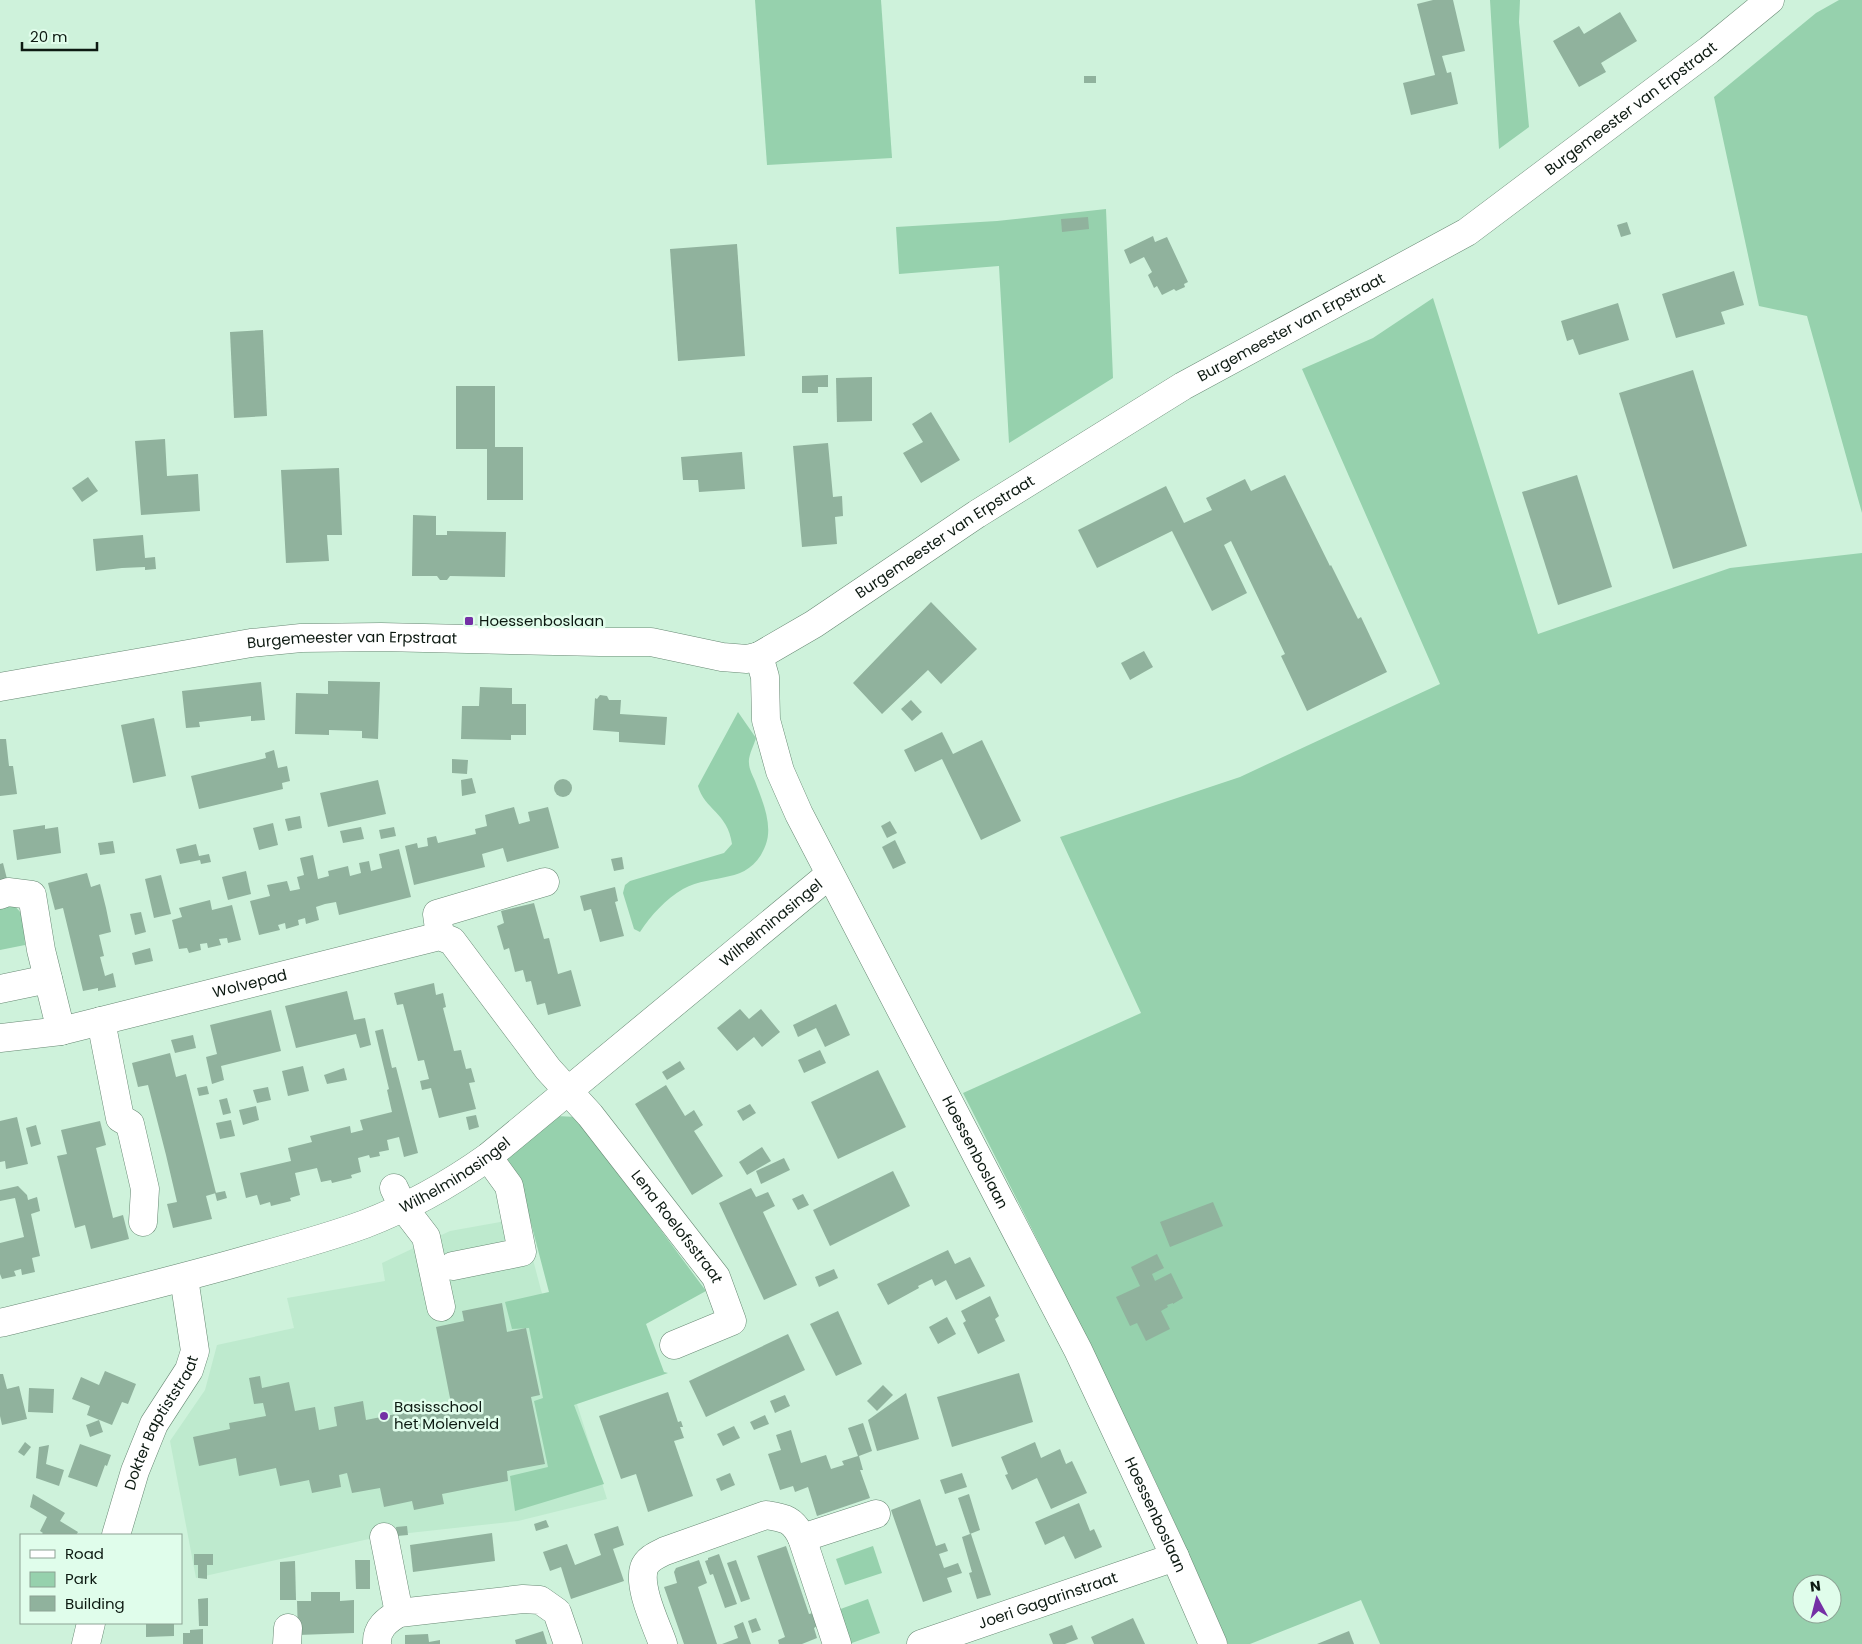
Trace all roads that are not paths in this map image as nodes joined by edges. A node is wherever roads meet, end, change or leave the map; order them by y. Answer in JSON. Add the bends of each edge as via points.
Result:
{"nodes":[{"id":1,"x":1770,"y":0,"type":"edge"},
{"id":2,"x":758,"y":656,"type":"junction"},
{"id":3,"x":0,"y":687,"type":"edge"},
{"id":4,"x":829,"y":875,"type":"junction"},
{"id":5,"x":545,"y":882,"type":"dead end"},
{"id":6,"x":0,"y":895,"type":"edge"},
{"id":7,"x":440,"y":936,"type":"junction"},
{"id":8,"x":48,"y":979,"type":"junction"},
{"id":9,"x":0,"y":989,"type":"edge"},
{"id":10,"x":101,"y":1021,"type":"junction"},
{"id":11,"x":61,"y":1031,"type":"junction"},
{"id":12,"x":0,"y":1038,"type":"edge"},
{"id":13,"x":569,"y":1091,"type":"junction"},
{"id":14,"x":488,"y":1157,"type":"junction"},
{"id":15,"x":399,"y":1197,"type":"junction"},
{"id":16,"x":143,"y":1222,"type":"dead end"},
{"id":17,"x":453,"y":1266,"type":"dead end"},
{"id":18,"x":184,"y":1278,"type":"junction"},
{"id":19,"x":441,"y":1307,"type":"dead end"},
{"id":20,"x":0,"y":1322,"type":"edge"},
{"id":21,"x":674,"y":1345,"type":"dead end"},
{"id":22,"x":876,"y":1514,"type":"dead end"},
{"id":23,"x":116,"y":1534,"type":"edge"},
{"id":24,"x":384,"y":1537,"type":"dead end"},
{"id":25,"x":802,"y":1538,"type":"junction"},
{"id":26,"x":1175,"y":1557,"type":"junction"},
{"id":27,"x":399,"y":1613,"type":"junction"},
{"id":28,"x":91,"y":1624,"type":"edge"},
{"id":29,"x":86,"y":1644,"type":"edge"},
{"id":30,"x":377,"y":1644,"type":"edge"},
{"id":31,"x":568,"y":1644,"type":"edge"},
{"id":32,"x":663,"y":1644,"type":"edge"},
{"id":33,"x":837,"y":1644,"type":"edge"},
{"id":34,"x":921,"y":1644,"type":"edge"},
{"id":35,"x":1213,"y":1644,"type":"edge"}],
"edges":[{"from":1,"to":2,"type":"street","name":"Burgemeester van Erpstraat","via":[[1709,50],[1467,232],[1183,386],[977,514],[814,624]]},
{"from":2,"to":3,"type":"street","name":"Burgemeester van Erpstraat","via":[[747,659],[722,657],[651,642],[381,636],[301,638],[251,643]]},
{"from":2,"to":4,"type":"street","name":"Hoessenboslaan","via":[[765,677],[766,720],[780,771]]},
{"from":4,"to":13,"type":"street","name":"Wilhelminasingel"},
{"from":4,"to":26,"type":"street","name":"Hoessenboslaan","via":[[1078,1350]]},
{"from":5,"to":7,"type":"street","via":[[437,914]]},
{"from":6,"to":8,"type":"street","via":[[8,892],[32,895]]},
{"from":7,"to":10,"type":"street","name":"Wolvepad"},
{"from":7,"to":13,"type":"street","via":[[452,941],[548,1069]]},
{"from":8,"to":9,"type":"street"},
{"from":8,"to":11,"type":"street"},
{"from":10,"to":11,"type":"street","name":"Wolvepad"},
{"from":10,"to":16,"type":"street","via":[[120,1118],[130,1124],[145,1189]]},
{"from":11,"to":12,"type":"street","name":"Wolvepad"},
{"from":13,"to":14,"type":"street","name":"Wilhelminasingel"},
{"from":13,"to":21,"type":"street","name":"Lena Roelofsstraat","via":[[716,1277],[732,1320]]},
{"from":14,"to":15,"type":"street","name":"Wilhelminasingel","via":[[455,1180]]},
{"from":14,"to":17,"type":"street","via":[[509,1186],[522,1252]]},
{"from":15,"to":18,"type":"street","name":"Wilhelminasingel","via":[[366,1223]]},
{"from":15,"to":19,"type":"street","via":[[426,1237]]},
{"from":18,"to":20,"type":"street","name":"Wilhelminasingel"},
{"from":18,"to":23,"type":"street","name":"Dokter Baptiststraat","via":[[195,1351],[189,1370],[154,1424],[135,1471]]},
{"from":22,"to":25,"type":"street"},
{"from":24,"to":27,"type":"street"},
{"from":25,"to":32,"type":"street","via":[[796,1525],[782,1517],[766,1515],[653,1557],[644,1567],[644,1590]]},
{"from":25,"to":33,"type":"street"},
{"from":26,"to":34,"type":"street","name":"Joeri Gagarinstraat"},
{"from":26,"to":35,"type":"street","name":"Hoessenboslaan"},
{"from":27,"to":30,"type":"street","via":[[384,1621]]},
{"from":27,"to":31,"type":"street","via":[[522,1599],[540,1600],[556,1612]]},
{"from":28,"to":29,"type":"street"}]}
